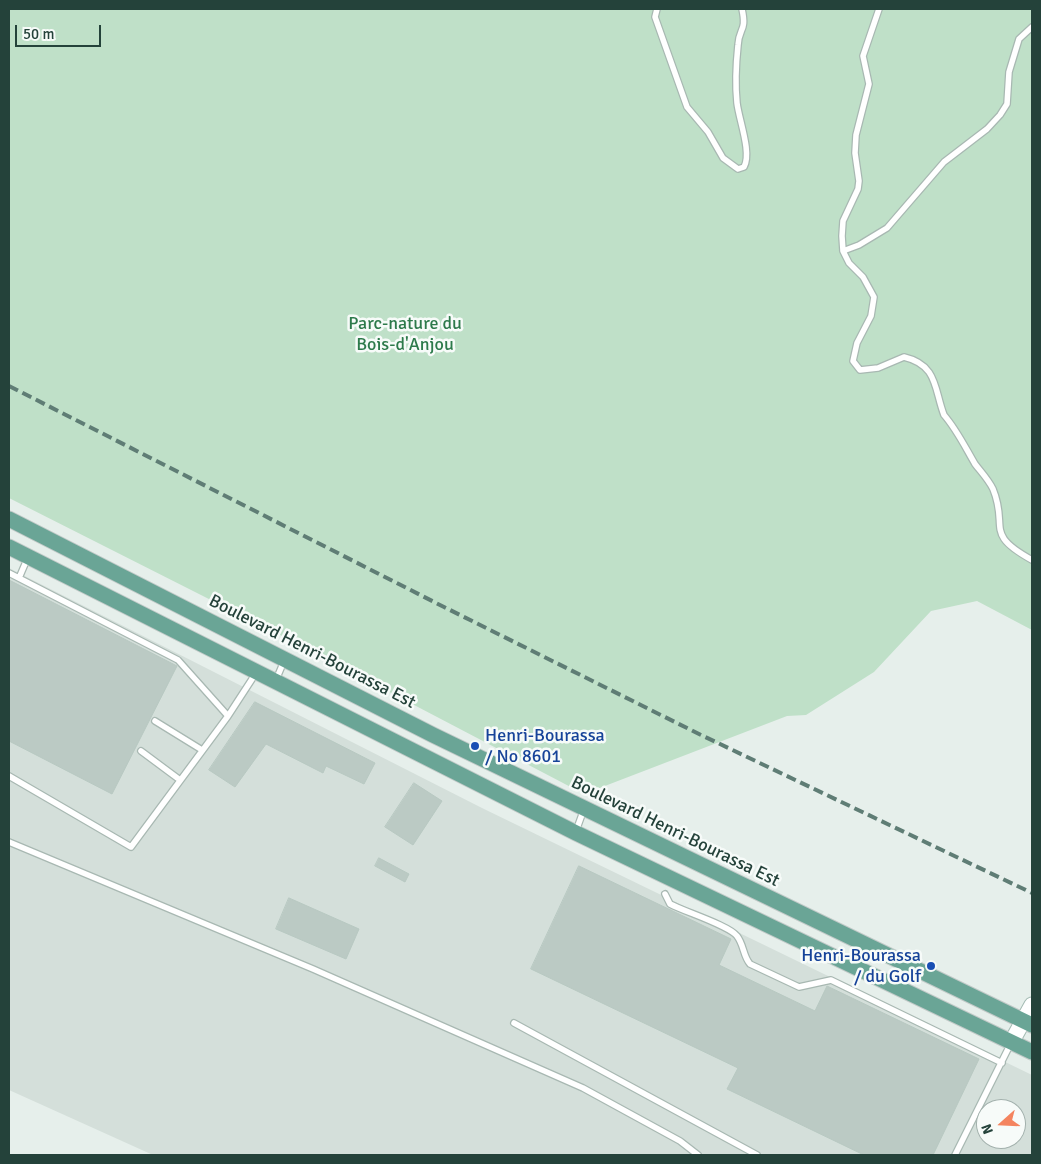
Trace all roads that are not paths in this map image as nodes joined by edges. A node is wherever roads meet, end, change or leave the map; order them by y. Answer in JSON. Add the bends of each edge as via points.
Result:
{"nodes":[{"id":1,"x":657,"y":9,"type":"edge"},
{"id":2,"x":742,"y":9,"type":"edge"},
{"id":3,"x":879,"y":9,"type":"edge"},
{"id":4,"x":1032,"y":27,"type":"edge"},
{"id":5,"x":844,"y":251,"type":"junction"},
{"id":6,"x":9,"y":519,"type":"edge"},
{"id":7,"x":9,"y":547,"type":"edge"},
{"id":8,"x":28,"y":557,"type":"junction"},
{"id":9,"x":1032,"y":560,"type":"edge"},
{"id":10,"x":9,"y":573,"type":"edge"},
{"id":11,"x":19,"y":578,"type":"junction"},
{"id":12,"x":285,"y":659,"type":"junction"},
{"id":13,"x":256,"y":673,"type":"junction"},
{"id":14,"x":275,"y":683,"type":"junction"},
{"id":15,"x":228,"y":716,"type":"junction"},
{"id":16,"x":155,"y":721,"type":"dead end"},
{"id":17,"x":202,"y":750,"type":"junction"},
{"id":18,"x":141,"y":751,"type":"dead end"},
{"id":19,"x":9,"y":776,"type":"edge"},
{"id":20,"x":180,"y":780,"type":"junction"},
{"id":21,"x":584,"y":810,"type":"junction"},
{"id":22,"x":576,"y":833,"type":"junction"},
{"id":23,"x":9,"y":842,"type":"edge"},
{"id":24,"x":665,"y":894,"type":"dead end"},
{"id":25,"x":1032,"y":1006,"type":"edge"},
{"id":26,"x":514,"y":1023,"type":"dead end"},
{"id":27,"x":1028,"y":1023,"type":"edge"},
{"id":28,"x":1012,"y":1041,"type":"junction"},
{"id":29,"x":1032,"y":1052,"type":"edge"},
{"id":30,"x":1002,"y":1063,"type":"junction"},
{"id":31,"x":698,"y":1155,"type":"edge"},
{"id":32,"x":756,"y":1155,"type":"edge"},
{"id":33,"x":955,"y":1155,"type":"edge"}],
"edges":[{"from":1,"to":2,"type":"lane","via":[[655,17],[687,107],[708,132],[723,158],[738,169],[744,167],[747,154],[736,90],[738,42],[744,27]]},
{"from":3,"to":5,"type":"lane","via":[[864,56],[869,84],[854,153],[858,189],[843,221]]},
{"from":4,"to":5,"type":"lane","via":[[1019,39],[1006,104],[1000,115],[944,162],[887,228],[859,246]]},
{"from":5,"to":9,"type":"lane","via":[[848,263],[863,277],[874,297],[871,316],[854,352],[855,365],[860,370],[869,370],[904,357],[912,358],[927,368],[937,385],[944,415],[991,486],[998,504],[997,516],[1005,543]]},
{"from":6,"to":12,"type":"main road","name":"Boulevard Henri-Bourassa Est"},
{"from":7,"to":8,"type":"main road"},
{"from":8,"to":11,"type":"lane"},
{"from":8,"to":13,"type":"main road"},
{"from":10,"to":11,"type":"lane"},
{"from":11,"to":15,"type":"lane","via":[[178,660]]},
{"from":12,"to":14,"type":"lane"},
{"from":12,"to":21,"type":"main road","name":"Boulevard Henri-Bourassa Est"},
{"from":13,"to":14,"type":"main road"},
{"from":13,"to":15,"type":"lane"},
{"from":14,"to":22,"type":"main road"},
{"from":15,"to":17,"type":"lane"},
{"from":16,"to":17,"type":"lane"},
{"from":17,"to":20,"type":"lane"},
{"from":18,"to":20,"type":"lane"},
{"from":19,"to":20,"type":"lane","via":[[131,847]]},
{"from":21,"to":22,"type":"lane"},
{"from":21,"to":27,"type":"main road","name":"Boulevard Henri-Bourassa Est"},
{"from":22,"to":28,"type":"main road"},
{"from":23,"to":31,"type":"lane","via":[[313,968],[583,1088],[680,1141]]},
{"from":24,"to":30,"type":"lane","via":[[670,904],[732,932],[740,941],[745,959],[750,964],[799,987],[831,980]]},
{"from":25,"to":27,"type":"street"},
{"from":26,"to":32,"type":"lane"},
{"from":27,"to":28,"type":"street"},
{"from":28,"to":29,"type":"main road"},
{"from":28,"to":30,"type":"lane"},
{"from":30,"to":33,"type":"lane"}]}
